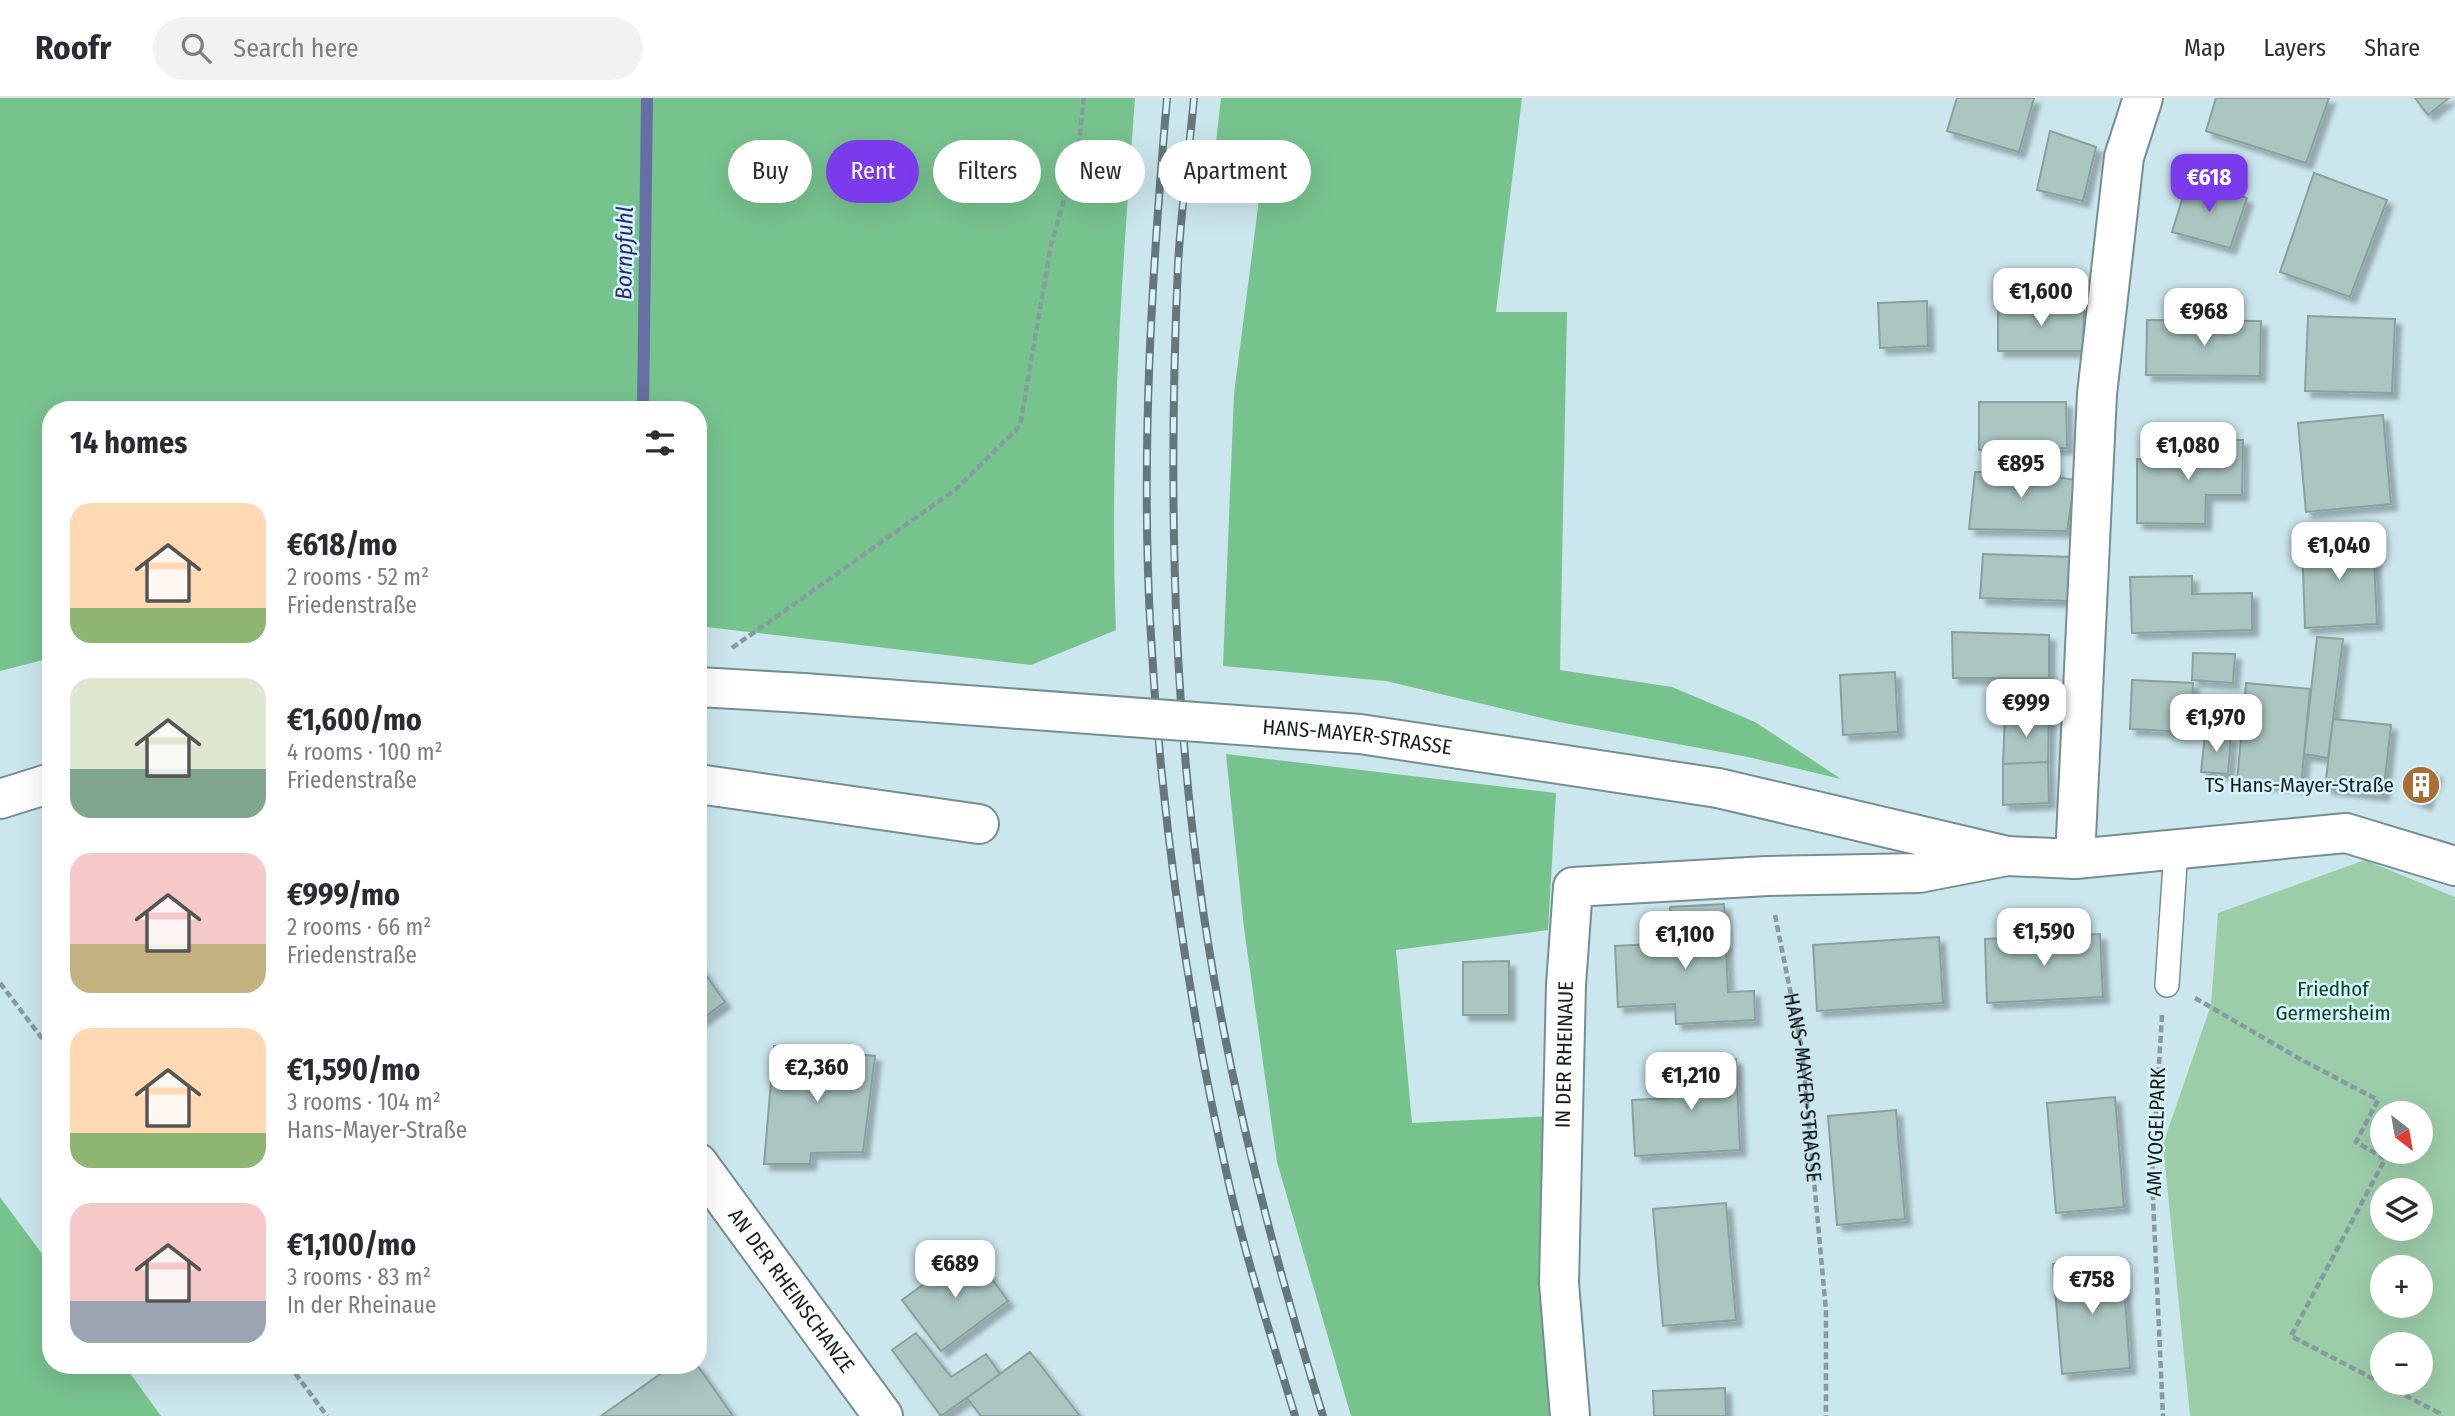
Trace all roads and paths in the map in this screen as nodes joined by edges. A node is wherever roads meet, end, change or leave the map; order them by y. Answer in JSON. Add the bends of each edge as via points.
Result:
{"nodes":[{"id":1,"x":1084,"y":98,"type":"edge"},
{"id":2,"x":2143,"y":98,"type":"edge"},
{"id":3,"x":707,"y":677,"type":"edge"},
{"id":4,"x":707,"y":687,"type":"edge"},
{"id":5,"x":707,"y":785,"type":"edge"},
{"id":6,"x":42,"y":786,"type":"edge"},
{"id":7,"x":0,"y":799,"type":"edge"},
{"id":8,"x":979,"y":824,"type":"dead end"},
{"id":9,"x":2176,"y":849,"type":"junction"},
{"id":10,"x":2007,"y":856,"type":"junction"},
{"id":11,"x":2076,"y":859,"type":"junction"},
{"id":12,"x":2455,"y":866,"type":"edge"},
{"id":13,"x":1767,"y":876,"type":"junction"},
{"id":14,"x":0,"y":983,"type":"edge"},
{"id":15,"x":2167,"y":985,"type":"junction"},
{"id":16,"x":42,"y":1038,"type":"edge"},
{"id":17,"x":707,"y":1175,"type":"edge"},
{"id":18,"x":296,"y":1374,"type":"edge"},
{"id":19,"x":327,"y":1416,"type":"edge"},
{"id":20,"x":883,"y":1416,"type":"edge"},
{"id":21,"x":1570,"y":1416,"type":"edge"},
{"id":22,"x":1826,"y":1416,"type":"edge"},
{"id":23,"x":2163,"y":1416,"type":"edge"},
{"id":24,"x":2438,"y":1416,"type":"edge"}],
"edges":[{"from":1,"to":3,"type":"path","via":[[1020,426],[955,490],[716,659]]},
{"from":2,"to":11,"type":"street","via":[[2124,157],[2097,394]]},
{"from":4,"to":10,"type":"street","name":"HANS-MAYER-STRASSE","bridge":true,"via":[[1360,734],[1718,788]]},
{"from":5,"to":8,"type":"street"},
{"from":6,"to":7,"type":"street"},
{"from":9,"to":11,"type":"street","name":"HANS-MAYER-STRASSE"},
{"from":9,"to":12,"type":"street","name":"HANS-MAYER-STRASSE","via":[[2346,833]]},
{"from":9,"to":15,"type":"lane"},
{"from":10,"to":11,"type":"street","name":"HANS-MAYER-STRASSE"},
{"from":10,"to":13,"type":"street","name":"HANS-MAYER-STRASSE","via":[[1919,873]]},
{"from":13,"to":21,"type":"street","name":"IN DER RHEINAUE","via":[[1573,887],[1566,985],[1559,1283]]},
{"from":13,"to":22,"type":"path","name":"HANS-MAYER-STRASSE","via":[[1801,1050],[1826,1311]]},
{"from":14,"to":16,"type":"path"},
{"from":15,"to":23,"type":"path","name":"AM VOGELPARK","via":[[2160,1023],[2152,1177]]},
{"from":15,"to":24,"type":"path","via":[[2211,1005],[2378,1101],[2356,1142],[2385,1159],[2291,1336]]},
{"from":17,"to":20,"type":"street","name":"AN DER RHEINSCHANZE"},
{"from":18,"to":19,"type":"path"}]}
